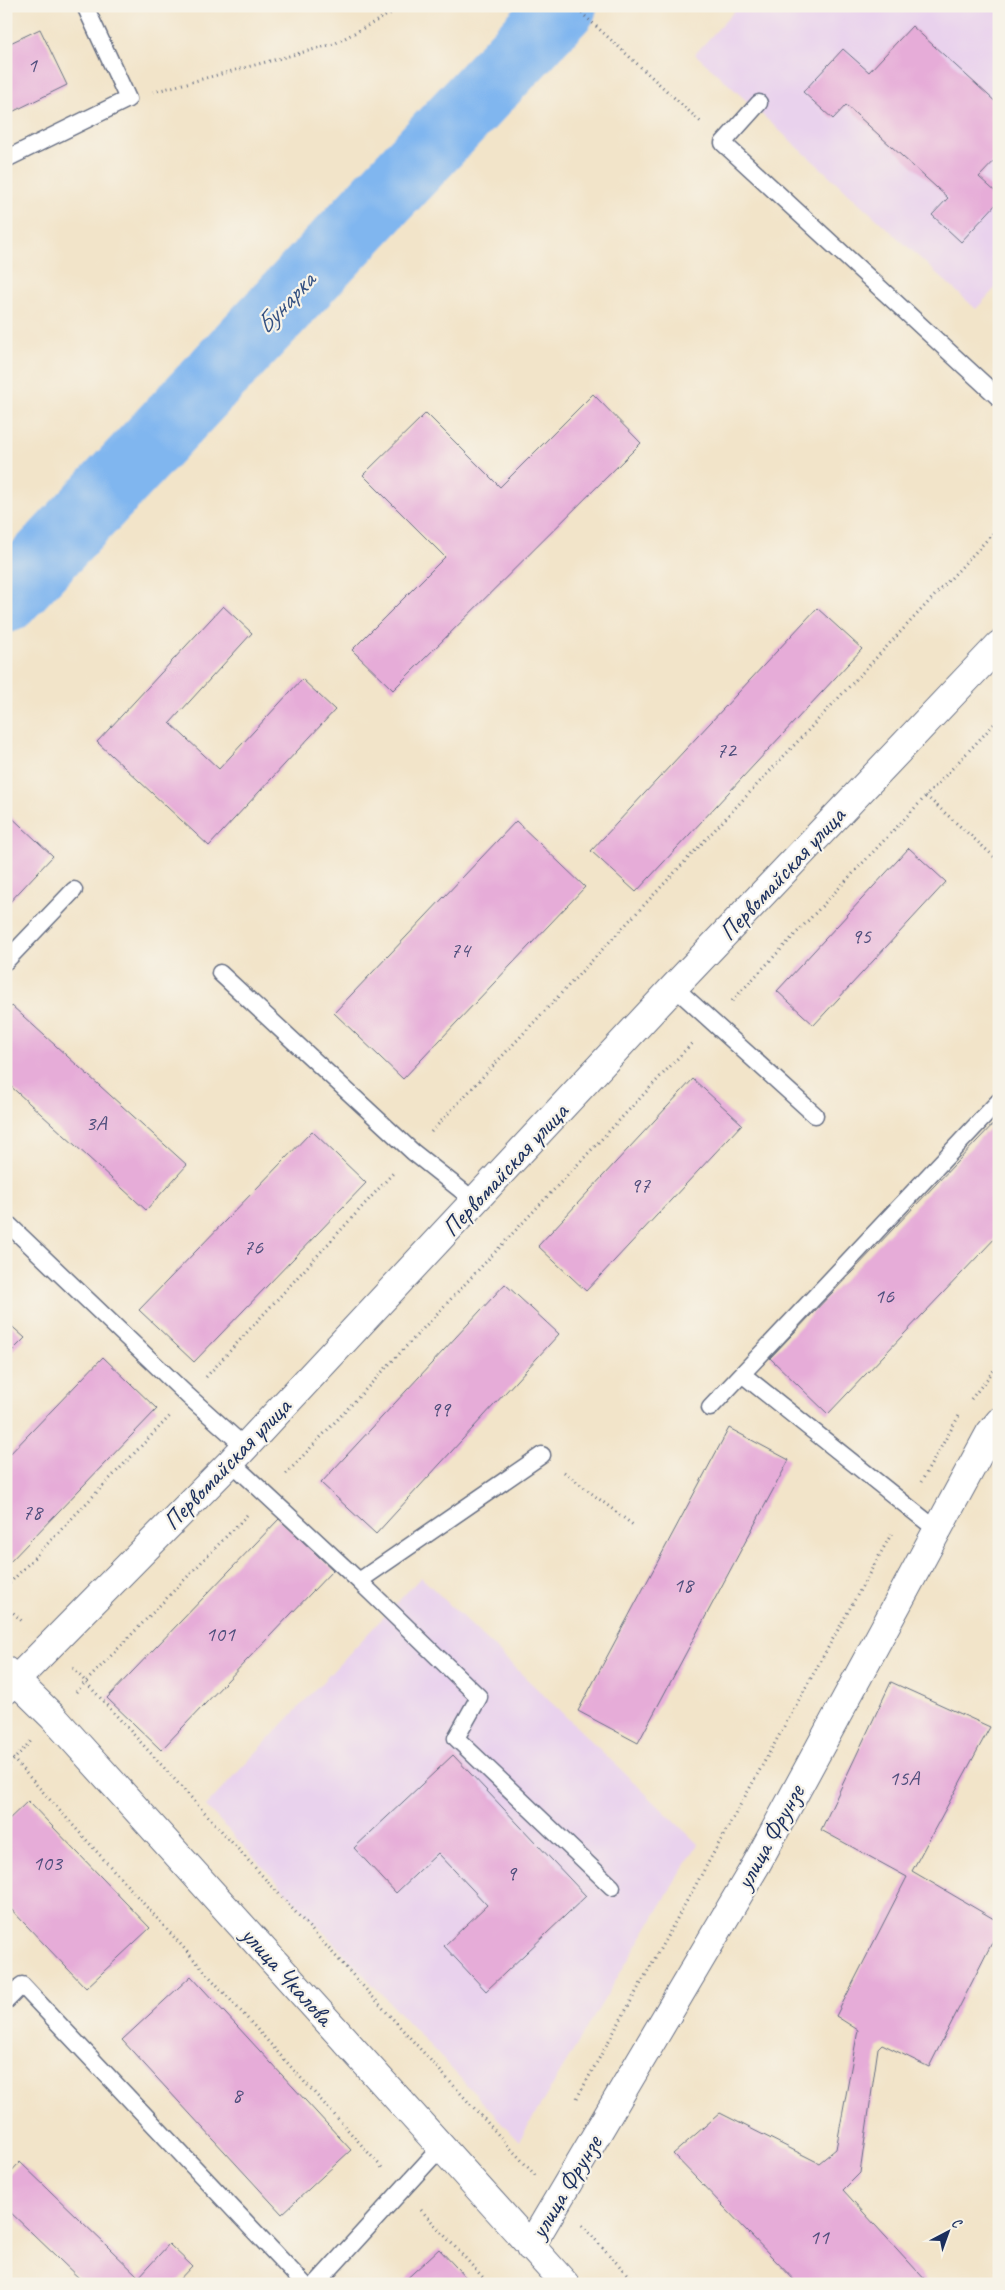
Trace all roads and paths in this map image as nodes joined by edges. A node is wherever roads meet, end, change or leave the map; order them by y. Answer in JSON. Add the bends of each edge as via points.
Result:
{"nodes":[{"id":1,"x":85,"y":6,"type":"edge"},
{"id":2,"x":404,"y":6,"type":"edge"},
{"id":3,"x":574,"y":6,"type":"edge"},
{"id":4,"x":128,"y":99,"type":"junction"},
{"id":5,"x":759,"y":103,"type":"dead end"},
{"id":6,"x":722,"y":143,"type":"junction"},
{"id":7,"x":6,"y":159,"type":"edge"},
{"id":8,"x":999,"y":398,"type":"edge"},
{"id":9,"x":999,"y":527,"type":"edge"},
{"id":10,"x":999,"y":645,"type":"edge"},
{"id":11,"x":999,"y":719,"type":"edge"},
{"id":12,"x":926,"y":796,"type":"junction"},
{"id":13,"x":999,"y":861,"type":"edge"},
{"id":14,"x":74,"y":890,"type":"dead end"},
{"id":15,"x":6,"y":961,"type":"edge"},
{"id":16,"x":220,"y":973,"type":"dead end"},
{"id":17,"x":674,"y":987,"type":"junction"},
{"id":18,"x":712,"y":1022,"type":"junction"},
{"id":19,"x":999,"y":1102,"type":"edge"},
{"id":20,"x":815,"y":1115,"type":"dead end"},
{"id":21,"x":413,"y":1152,"type":"junction"},
{"id":22,"x":476,"y":1202,"type":"junction"},
{"id":23,"x":6,"y":1222,"type":"edge"},
{"id":24,"x":999,"y":1364,"type":"edge"},
{"id":25,"x":742,"y":1374,"type":"junction"},
{"id":26,"x":188,"y":1396,"type":"junction"},
{"id":27,"x":971,"y":1400,"type":"dead end"},
{"id":28,"x":710,"y":1408,"type":"dead end"},
{"id":29,"x":965,"y":1408,"type":"dead end"},
{"id":30,"x":999,"y":1422,"type":"edge"},
{"id":31,"x":238,"y":1455,"type":"junction"},
{"id":32,"x":542,"y":1455,"type":"joint"},
{"id":33,"x":266,"y":1494,"type":"junction"},
{"id":34,"x":908,"y":1506,"type":"junction"},
{"id":35,"x":633,"y":1525,"type":"dead end"},
{"id":36,"x":937,"y":1530,"type":"junction"},
{"id":37,"x":360,"y":1581,"type":"junction"},
{"id":38,"x":6,"y":1587,"type":"edge"},
{"id":39,"x":6,"y":1606,"type":"edge"},
{"id":40,"x":50,"y":1646,"type":"junction"},
{"id":41,"x":10,"y":1680,"type":"edge"},
{"id":42,"x":87,"y":1681,"type":"junction"},
{"id":43,"x":53,"y":1717,"type":"junction"},
{"id":44,"x":6,"y":1751,"type":"edge"},
{"id":45,"x":14,"y":1759,"type":"junction"},
{"id":46,"x":6,"y":1768,"type":"edge"},
{"id":47,"x":612,"y":1887,"type":"dead end"},
{"id":48,"x":6,"y":2001,"type":"edge"},
{"id":49,"x":573,"y":2104,"type":"dead end"},
{"id":50,"x":441,"y":2146,"type":"junction"},
{"id":51,"x":539,"y":2165,"type":"dead end"},
{"id":52,"x":534,"y":2173,"type":"junction"},
{"id":53,"x":402,"y":2189,"type":"junction"},
{"id":54,"x":559,"y":2199,"type":"junction"},
{"id":55,"x":505,"y":2218,"type":"junction"},
{"id":56,"x":530,"y":2246,"type":"junction"},
{"id":57,"x":304,"y":2284,"type":"edge"},
{"id":58,"x":316,"y":2284,"type":"edge"},
{"id":59,"x":489,"y":2284,"type":"edge"},
{"id":60,"x":565,"y":2284,"type":"edge"},
{"id":61,"x":636,"y":2284,"type":"edge"}],
"edges":[{"from":1,"to":4,"type":"lane"},
{"from":2,"to":4,"type":"path","via":[[334,44]]},
{"from":3,"to":6,"type":"path"},
{"from":4,"to":7,"type":"lane"},
{"from":5,"to":6,"type":"lane"},
{"from":6,"to":8,"type":"lane"},
{"from":9,"to":21,"type":"path"},
{"from":10,"to":17,"type":"street","name":"Первомайская улица"},
{"from":11,"to":12,"type":"path"},
{"from":12,"to":13,"type":"path"},
{"from":12,"to":18,"type":"path"},
{"from":14,"to":15,"type":"lane"},
{"from":16,"to":21,"type":"lane"},
{"from":17,"to":18,"type":"lane"},
{"from":17,"to":22,"type":"street","name":"Первомайская улица"},
{"from":18,"to":20,"type":"lane"},
{"from":18,"to":33,"type":"path"},
{"from":19,"to":25,"type":"lane"},
{"from":21,"to":22,"type":"lane"},
{"from":21,"to":26,"type":"path"},
{"from":22,"to":31,"type":"street","name":"Первомайская улица"},
{"from":23,"to":26,"type":"lane"},
{"from":24,"to":27,"type":"path"},
{"from":25,"to":28,"type":"lane"},
{"from":25,"to":34,"type":"lane"},
{"from":26,"to":31,"type":"lane"},
{"from":26,"to":38,"type":"path"},
{"from":29,"to":34,"type":"path"},
{"from":30,"to":36,"type":"street","name":"улица Фрунзе"},
{"from":31,"to":33,"type":"lane"},
{"from":31,"to":40,"type":"street","name":"Первомайская улица"},
{"from":32,"to":35,"type":"path"},
{"from":32,"to":37,"type":"lane"},
{"from":33,"to":37,"type":"lane"},
{"from":33,"to":42,"type":"path"},
{"from":34,"to":36,"type":"lane"},
{"from":34,"to":49,"type":"path"},
{"from":36,"to":54,"type":"street","name":"улица Фрунзе","via":[[756,1865]]},
{"from":37,"to":47,"type":"lane","via":[[479,1697],[456,1738]]},
{"from":39,"to":40,"type":"path"},
{"from":40,"to":41,"type":"street","name":"Первомайская улица"},
{"from":40,"to":42,"type":"path"},
{"from":41,"to":43,"type":"street","name":"улица Чкалова"},
{"from":42,"to":43,"type":"path"},
{"from":42,"to":52,"type":"path"},
{"from":43,"to":45,"type":"path"},
{"from":43,"to":50,"type":"street","name":"улица Чкалова"},
{"from":44,"to":45,"type":"path"},
{"from":45,"to":46,"type":"path"},
{"from":45,"to":53,"type":"path"},
{"from":48,"to":57,"type":"lane","via":[[22,1985]]},
{"from":50,"to":53,"type":"lane"},
{"from":50,"to":55,"type":"street","name":"улица Чкалова"},
{"from":51,"to":52,"type":"path"},
{"from":52,"to":54,"type":"path"},
{"from":52,"to":55,"type":"path"},
{"from":53,"to":58,"type":"lane"},
{"from":53,"to":59,"type":"path"},
{"from":54,"to":56,"type":"street","name":"улица Фрунзе"},
{"from":54,"to":61,"type":"path"},
{"from":55,"to":56,"type":"street","name":"улица Чкалова"},
{"from":56,"to":60,"type":"street","name":"улица Чкалова"}]}
